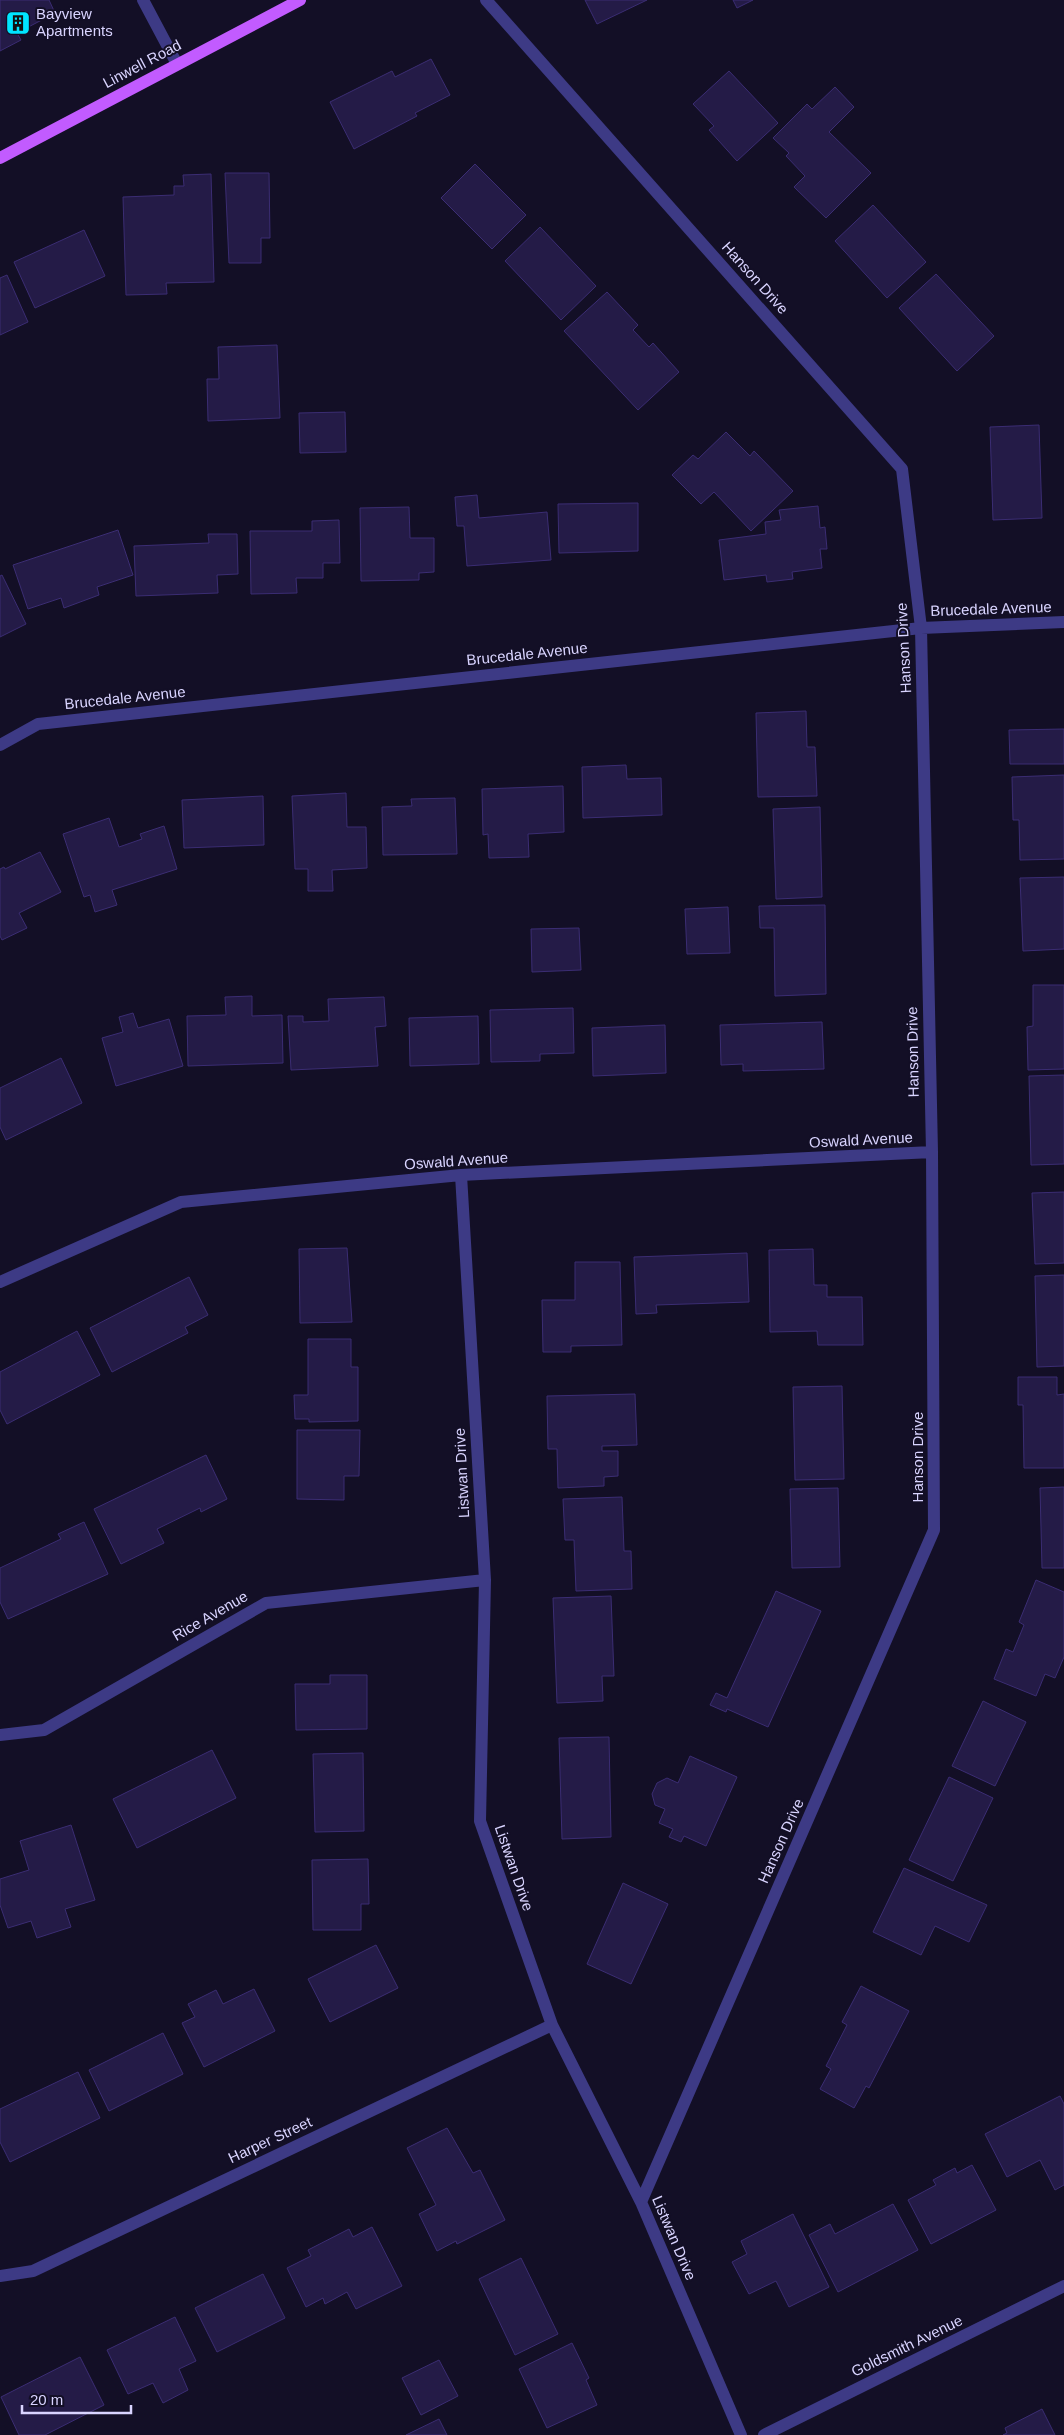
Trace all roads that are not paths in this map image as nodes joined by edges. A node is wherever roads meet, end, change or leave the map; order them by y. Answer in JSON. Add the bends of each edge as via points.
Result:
{"nodes":[{"id":1,"x":143,"y":0,"type":"edge"},
{"id":2,"x":300,"y":0,"type":"edge"},
{"id":3,"x":486,"y":0,"type":"edge"},
{"id":4,"x":177,"y":64,"type":"junction"},
{"id":5,"x":0,"y":158,"type":"edge"},
{"id":6,"x":1064,"y":622,"type":"edge"},
{"id":7,"x":921,"y":628,"type":"junction"},
{"id":8,"x":0,"y":745,"type":"edge"},
{"id":9,"x":932,"y":1152,"type":"junction"},
{"id":10,"x":461,"y":1175,"type":"junction"},
{"id":11,"x":0,"y":1282,"type":"edge"},
{"id":12,"x":485,"y":1580,"type":"junction"},
{"id":13,"x":0,"y":1735,"type":"edge"},
{"id":14,"x":552,"y":2025,"type":"junction"},
{"id":15,"x":641,"y":2202,"type":"junction"},
{"id":16,"x":0,"y":2276,"type":"edge"},
{"id":17,"x":1064,"y":2286,"type":"edge"},
{"id":18,"x":741,"y":2435,"type":"edge"},
{"id":19,"x":764,"y":2435,"type":"edge"}],
"edges":[{"from":1,"to":4,"type":"street"},
{"from":2,"to":4,"type":"main road","name":"Linwell Road"},
{"from":3,"to":7,"type":"street","name":"Hanson Drive","via":[[902,469]]},
{"from":4,"to":5,"type":"main road","name":"Linwell Road"},
{"from":6,"to":7,"type":"street","name":"Brucedale Avenue"},
{"from":7,"to":8,"type":"street","name":"Brucedale Avenue","via":[[38,724]]},
{"from":7,"to":9,"type":"street","name":"Hanson Drive"},
{"from":9,"to":10,"type":"street","name":"Oswald Avenue"},
{"from":9,"to":15,"type":"street","name":"Hanson Drive","via":[[934,1530]]},
{"from":10,"to":11,"type":"street","name":"Oswald Avenue","via":[[181,1202]]},
{"from":10,"to":12,"type":"street","name":"Listwan Drive"},
{"from":12,"to":13,"type":"street","name":"Rice Avenue","via":[[266,1603],[44,1730]]},
{"from":12,"to":14,"type":"street","name":"Listwan Drive","via":[[480,1821]]},
{"from":14,"to":15,"type":"street","name":"Listwan Drive"},
{"from":14,"to":16,"type":"street","name":"Harper Street","via":[[32,2271]]},
{"from":15,"to":18,"type":"street","name":"Listwan Drive"},
{"from":17,"to":19,"type":"street","name":"Goldsmith Avenue"}]}
